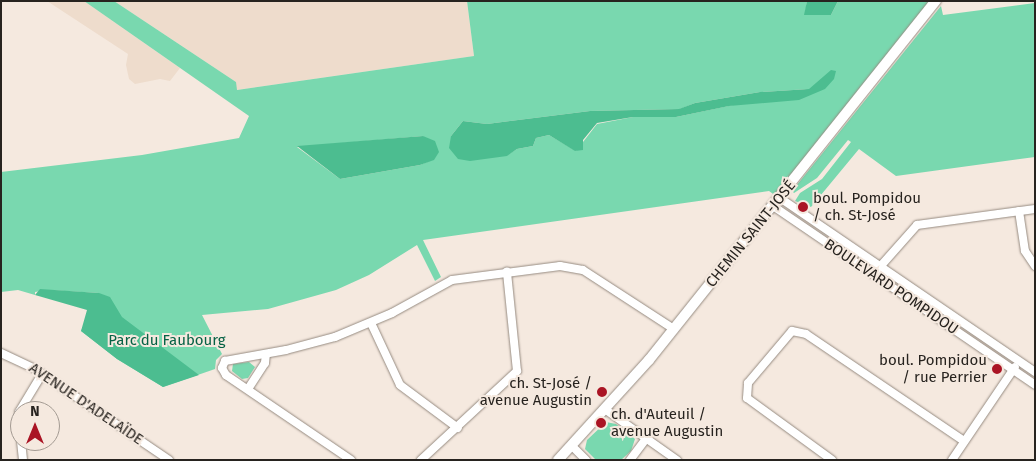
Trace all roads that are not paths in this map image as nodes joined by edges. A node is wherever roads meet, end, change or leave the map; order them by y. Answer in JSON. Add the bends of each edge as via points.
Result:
{"nodes":[{"id":1,"x":936,"y":1,"type":"edge"},
{"id":2,"x":780,"y":198,"type":"junction"},
{"id":3,"x":773,"y":206,"type":"junction"},
{"id":4,"x":1035,"y":209,"type":"edge"},
{"id":5,"x":1019,"y":211,"type":"junction"},
{"id":6,"x":880,"y":266,"type":"junction"},
{"id":7,"x":1035,"y":266,"type":"edge"},
{"id":8,"x":507,"y":272,"type":"junction"},
{"id":9,"x":874,"y":275,"type":"junction"},
{"id":10,"x":371,"y":323,"type":"junction"},
{"id":11,"x":674,"y":329,"type":"junction"},
{"id":12,"x":1,"y":353,"type":"edge"},
{"id":13,"x":266,"y":354,"type":"junction"},
{"id":14,"x":1019,"y":361,"type":"junction"},
{"id":15,"x":1013,"y":370,"type":"junction"},
{"id":16,"x":1035,"y":372,"type":"edge"},
{"id":17,"x":42,"y":374,"type":"junction"},
{"id":18,"x":1035,"y":384,"type":"edge"},
{"id":19,"x":248,"y":389,"type":"junction"},
{"id":20,"x":26,"y":401,"type":"edge"},
{"id":21,"x":606,"y":410,"type":"junction"},
{"id":22,"x":458,"y":428,"type":"junction"},
{"id":23,"x":646,"y":439,"type":"junction"},
{"id":24,"x":964,"y":441,"type":"junction"},
{"id":25,"x":572,"y":446,"type":"junction"},
{"id":26,"x":169,"y":460,"type":"edge"},
{"id":27,"x":351,"y":460,"type":"edge"},
{"id":28,"x":421,"y":460,"type":"edge"},
{"id":29,"x":558,"y":460,"type":"edge"},
{"id":30,"x":586,"y":460,"type":"edge"},
{"id":31,"x":630,"y":460,"type":"edge"},
{"id":32,"x":677,"y":460,"type":"edge"},
{"id":33,"x":832,"y":460,"type":"edge"},
{"id":34,"x":952,"y":460,"type":"edge"}],
"edges":[{"from":1,"to":2,"type":"street","name":"CHEMIN SAINT-JOSÉ"},
{"from":2,"to":3,"type":"street","name":"CHEMIN SAINT-JOSÉ"},
{"from":2,"to":6,"type":"street","name":"BOULEVARD POMPIDOU"},
{"from":3,"to":9,"type":"street","name":"BOULEVARD POMPIDOU"},
{"from":3,"to":11,"type":"street","name":"CHEMIN SAINT-JOSÉ"},
{"from":4,"to":5,"type":"street"},
{"from":5,"to":6,"type":"street","via":[[918,225]]},
{"from":5,"to":7,"type":"street","via":[[1024,251]]},
{"from":6,"to":9,"type":"street"},
{"from":6,"to":14,"type":"street","name":"BOULEVARD POMPIDOU"},
{"from":8,"to":10,"type":"street","via":[[445,282]]},
{"from":8,"to":11,"type":"street","via":[[560,266],[584,270]]},
{"from":8,"to":22,"type":"street","via":[[517,371]]},
{"from":9,"to":15,"type":"street","name":"BOULEVARD POMPIDOU"},
{"from":10,"to":13,"type":"street","via":[[321,342]]},
{"from":10,"to":22,"type":"street","via":[[400,385]]},
{"from":11,"to":21,"type":"street","name":"CHEMIN SAINT-JOSÉ"},
{"from":12,"to":17,"type":"street","name":"AVENUE D'ADELAÏDE"},
{"from":13,"to":19,"type":"street","via":[[265,363]]},
{"from":13,"to":19,"type":"street","via":[[228,359],[222,364],[226,375]]},
{"from":14,"to":15,"type":"street"},
{"from":14,"to":16,"type":"street","name":"BOULEVARD POMPIDOU"},
{"from":15,"to":18,"type":"street","name":"BOULEVARD POMPIDOU"},
{"from":15,"to":24,"type":"street"},
{"from":17,"to":20,"type":"street"},
{"from":17,"to":26,"type":"street","name":"AVENUE D'ADELAÏDE"},
{"from":19,"to":27,"type":"street"},
{"from":21,"to":23,"type":"street"},
{"from":21,"to":25,"type":"street","name":"CHEMIN SAINT-JOSÉ"},
{"from":22,"to":28,"type":"street"},
{"from":23,"to":31,"type":"street"},
{"from":23,"to":32,"type":"street"},
{"from":24,"to":33,"type":"street","via":[[806,334],[792,332],[748,383],[747,398]]},
{"from":24,"to":34,"type":"street"},
{"from":25,"to":29,"type":"street","name":"CHEMIN SAINT-JOSÉ"},
{"from":25,"to":30,"type":"street"}]}
